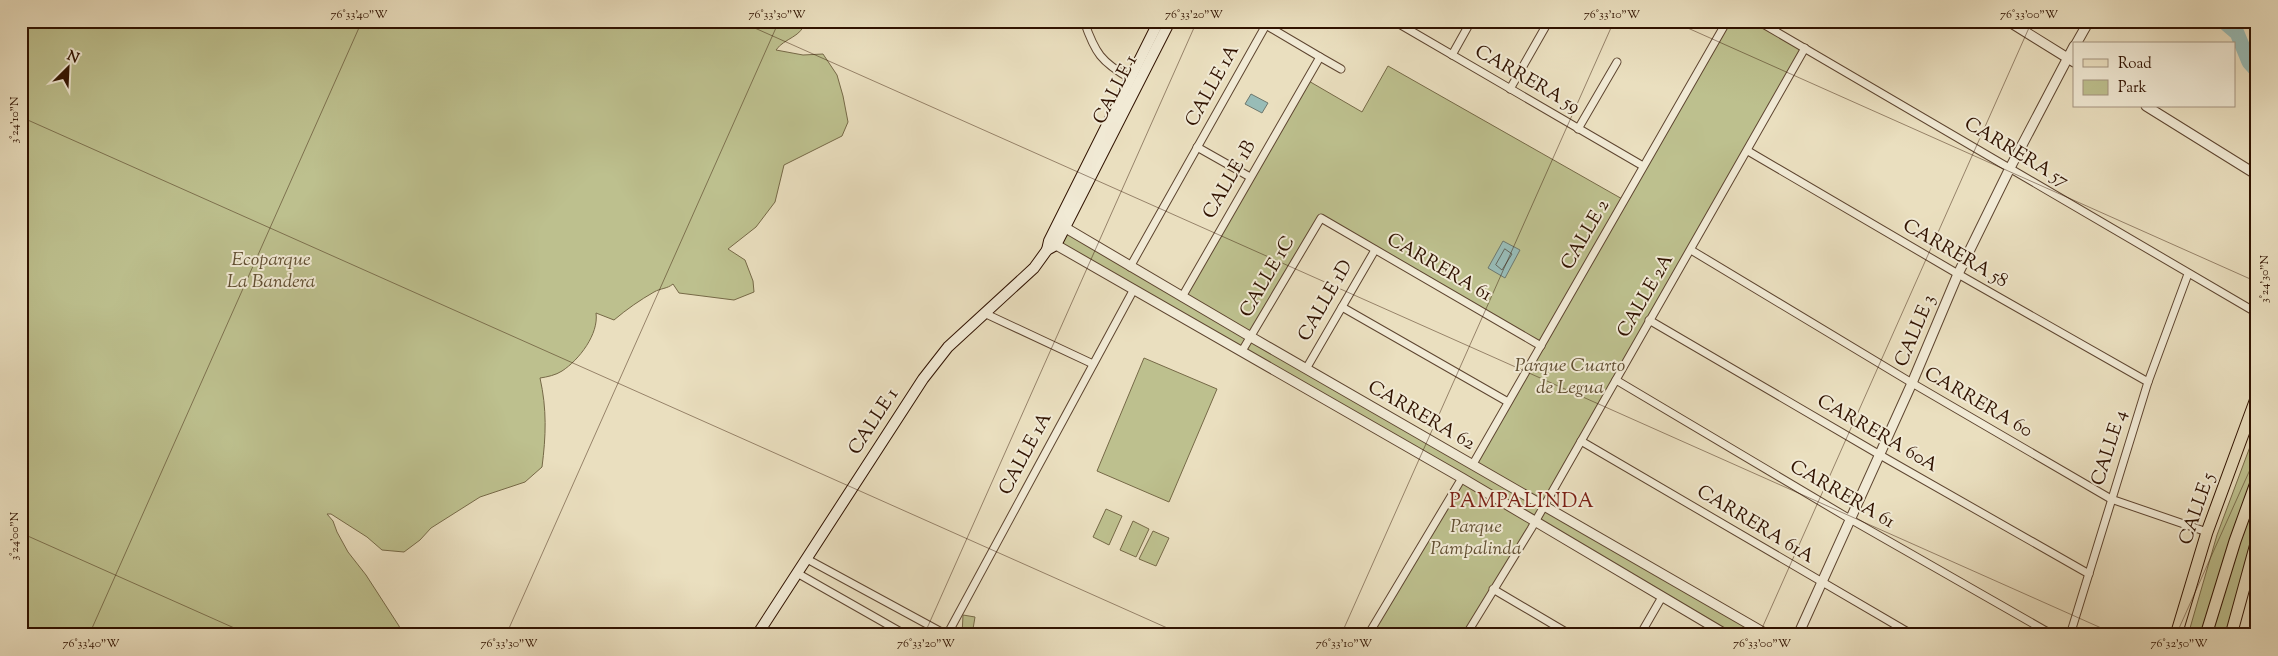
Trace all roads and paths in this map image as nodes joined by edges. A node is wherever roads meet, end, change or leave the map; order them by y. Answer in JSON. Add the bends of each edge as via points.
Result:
{"nodes":[{"id":1,"x":1084,"y":21,"type":"edge"},
{"id":2,"x":1159,"y":21,"type":"edge"},
{"id":3,"x":1170,"y":21,"type":"edge"},
{"id":4,"x":1394,"y":21,"type":"edge"},
{"id":5,"x":1471,"y":21,"type":"edge"},
{"id":6,"x":1727,"y":21,"type":"edge"},
{"id":7,"x":1758,"y":21,"type":"edge"},
{"id":8,"x":2008,"y":21,"type":"edge"},
{"id":9,"x":2089,"y":21,"type":"edge"},
{"id":10,"x":1262,"y":23,"type":"edge"},
{"id":11,"x":1547,"y":24,"type":"dead end"},
{"id":12,"x":2077,"y":42,"type":"edge"},
{"id":13,"x":1804,"y":48,"type":"junction"},
{"id":14,"x":1452,"y":55,"type":"junction"},
{"id":15,"x":1320,"y":57,"type":"junction"},
{"id":16,"x":2071,"y":60,"type":"edge"},
{"id":17,"x":1617,"y":62,"type":"dead end"},
{"id":18,"x":1341,"y":69,"type":"dead end"},
{"id":19,"x":1130,"y":79,"type":"junction"},
{"id":20,"x":1510,"y":88,"type":"junction"},
{"id":21,"x":2149,"y":108,"type":"edge"},
{"id":22,"x":1578,"y":129,"type":"junction"},
{"id":23,"x":1197,"y":147,"type":"junction"},
{"id":24,"x":1748,"y":151,"type":"junction"},
{"id":25,"x":1643,"y":166,"type":"junction"},
{"id":26,"x":2010,"y":168,"type":"junction"},
{"id":27,"x":2257,"y":175,"type":"edge"},
{"id":28,"x":1250,"y":177,"type":"junction"},
{"id":29,"x":1321,"y":218,"type":"joint"},
{"id":30,"x":1062,"y":226,"type":"junction"},
{"id":31,"x":1051,"y":245,"type":"junction"},
{"id":32,"x":1375,"y":250,"type":"junction"},
{"id":33,"x":1691,"y":250,"type":"junction"},
{"id":34,"x":1130,"y":267,"type":"junction"},
{"id":35,"x":1958,"y":274,"type":"junction"},
{"id":36,"x":2188,"y":274,"type":"junction"},
{"id":37,"x":1134,"y":289,"type":"junction"},
{"id":38,"x":1182,"y":297,"type":"junction"},
{"id":39,"x":1342,"y":307,"type":"junction"},
{"id":40,"x":984,"y":313,"type":"junction"},
{"id":41,"x":2257,"y":313,"type":"edge"},
{"id":42,"x":1649,"y":320,"type":"junction"},
{"id":43,"x":1251,"y":338,"type":"junction"},
{"id":44,"x":1540,"y":346,"type":"junction"},
{"id":45,"x":1242,"y":352,"type":"junction"},
{"id":46,"x":1093,"y":364,"type":"junction"},
{"id":47,"x":1306,"y":369,"type":"junction"},
{"id":48,"x":1616,"y":380,"type":"junction"},
{"id":49,"x":2148,"y":382,"type":"junction"},
{"id":50,"x":1912,"y":383,"type":"junction"},
{"id":51,"x":2257,"y":396,"type":"edge"},
{"id":52,"x":1508,"y":402,"type":"junction"},
{"id":53,"x":1386,"y":415,"type":"junction"},
{"id":54,"x":2257,"y":415,"type":"edge"},
{"id":55,"x":1377,"y":430,"type":"junction"},
{"id":56,"x":1581,"y":441,"type":"junction"},
{"id":57,"x":1880,"y":455,"type":"junction"},
{"id":58,"x":1472,"y":464,"type":"junction"},
{"id":59,"x":1462,"y":478,"type":"junction"},
{"id":60,"x":2257,"y":480,"type":"edge"},
{"id":61,"x":2111,"y":499,"type":"junction"},
{"id":62,"x":1544,"y":506,"type":"junction"},
{"id":63,"x":1850,"y":519,"type":"junction"},
{"id":64,"x":1535,"y":522,"type":"junction"},
{"id":65,"x":2207,"y":532,"type":"junction"},
{"id":66,"x":2257,"y":540,"type":"edge"},
{"id":67,"x":807,"y":559,"type":"junction"},
{"id":68,"x":797,"y":573,"type":"junction"},
{"id":69,"x":2089,"y":574,"type":"junction"},
{"id":70,"x":1821,"y":583,"type":"junction"},
{"id":71,"x":2245,"y":583,"type":"junction"},
{"id":72,"x":1493,"y":589,"type":"junction"},
{"id":73,"x":2257,"y":589,"type":"edge"},
{"id":74,"x":1662,"y":597,"type":"junction"},
{"id":75,"x":757,"y":635,"type":"edge"},
{"id":76,"x":906,"y":635,"type":"edge"},
{"id":77,"x":947,"y":635,"type":"edge"},
{"id":78,"x":1368,"y":635,"type":"edge"},
{"id":79,"x":1466,"y":635,"type":"edge"},
{"id":80,"x":1571,"y":635,"type":"edge"},
{"id":81,"x":1640,"y":635,"type":"edge"},
{"id":82,"x":1727,"y":635,"type":"edge"},
{"id":83,"x":1768,"y":635,"type":"edge"},
{"id":84,"x":1798,"y":635,"type":"edge"},
{"id":85,"x":1912,"y":635,"type":"edge"},
{"id":86,"x":2053,"y":635,"type":"edge"},
{"id":87,"x":2070,"y":635,"type":"edge"},
{"id":88,"x":2176,"y":635,"type":"edge"},
{"id":89,"x":2183,"y":635,"type":"edge"},
{"id":90,"x":2206,"y":635,"type":"edge"},
{"id":91,"x":2230,"y":635,"type":"edge"}],
"edges":[{"from":1,"to":19,"type":"street","via":[[1096,53]]},
{"from":2,"to":19,"type":"main road","name":"CALLE 1"},
{"from":3,"to":30,"type":"main road","name":"CALLE 1"},
{"from":4,"to":14,"type":"street","name":"CARRERA 59"},
{"from":5,"to":14,"type":"street"},
{"from":6,"to":25,"type":"street","name":"CALLE 2"},
{"from":7,"to":13,"type":"street","name":"CARRERA 57"},
{"from":8,"to":16,"type":"street"},
{"from":9,"to":12,"type":"street","name":"CALLE 3"},
{"from":10,"to":15,"type":"street"},
{"from":10,"to":23,"type":"street","name":"CALLE 1A"},
{"from":11,"to":20,"type":"street"},
{"from":13,"to":24,"type":"street","name":"CALLE 2A"},
{"from":13,"to":26,"type":"street","name":"CARRERA 57"},
{"from":14,"to":20,"type":"street","name":"CARRERA 59"},
{"from":15,"to":18,"type":"street"},
{"from":15,"to":28,"type":"street","name":"CALLE 1B"},
{"from":16,"to":26,"type":"street","name":"CALLE 3"},
{"from":17,"to":22,"type":"street"},
{"from":19,"to":30,"type":"main road","name":"CALLE 1"},
{"from":20,"to":22,"type":"street","name":"CARRERA 59"},
{"from":21,"to":27,"type":"street"},
{"from":22,"to":25,"type":"street","name":"CARRERA 59"},
{"from":23,"to":28,"type":"street"},
{"from":23,"to":34,"type":"street","name":"CALLE 1A"},
{"from":24,"to":33,"type":"street","name":"CALLE 2A"},
{"from":24,"to":35,"type":"street","name":"CARRERA 58"},
{"from":25,"to":44,"type":"street","name":"CALLE 2"},
{"from":26,"to":35,"type":"street","name":"CALLE 3"},
{"from":26,"to":36,"type":"street","name":"CARRERA 57"},
{"from":28,"to":38,"type":"street","name":"CALLE 1B"},
{"from":29,"to":32,"type":"street","name":"CARRERA 61"},
{"from":29,"to":43,"type":"street","name":"CALLE 1C"},
{"from":30,"to":31,"type":"main road","name":"CALLE 1"},
{"from":30,"to":34,"type":"street","name":"CARRERA 62"},
{"from":31,"to":37,"type":"street","name":"CARRERA 62"},
{"from":31,"to":40,"type":"main road","name":"CALLE 1","via":[[1034,268]]},
{"from":32,"to":39,"type":"street","name":"CALLE 1D"},
{"from":32,"to":44,"type":"street","name":"CARRERA 61"},
{"from":33,"to":42,"type":"street","name":"CALLE 2A"},
{"from":33,"to":50,"type":"street","name":"CARRERA 60"},
{"from":34,"to":38,"type":"street","name":"CARRERA 62"},
{"from":35,"to":49,"type":"street","name":"CARRERA 58"},
{"from":35,"to":50,"type":"street","name":"CALLE 3"},
{"from":36,"to":41,"type":"street","name":"CARRERA 57"},
{"from":36,"to":49,"type":"street","name":"CALLE 4"},
{"from":37,"to":45,"type":"street","name":"CARRERA 62"},
{"from":37,"to":46,"type":"street","name":"CALLE 1A"},
{"from":38,"to":43,"type":"street","name":"CARRERA 62"},
{"from":39,"to":47,"type":"street","name":"CALLE 1D"},
{"from":39,"to":52,"type":"street"},
{"from":40,"to":46,"type":"street"},
{"from":40,"to":67,"type":"main road","name":"CALLE 1","via":[[948,347],[923,379]]},
{"from":42,"to":48,"type":"street","name":"CALLE 2A"},
{"from":42,"to":57,"type":"street","name":"CARRERA 60A"},
{"from":43,"to":45,"type":"street","name":"CALLE 1C"},
{"from":43,"to":47,"type":"street","name":"CARRERA 62"},
{"from":44,"to":52,"type":"street","name":"CALLE 2"},
{"from":45,"to":55,"type":"street","name":"CARRERA 62"},
{"from":46,"to":77,"type":"street","name":"CALLE 1A"},
{"from":47,"to":53,"type":"street","name":"CARRERA 62"},
{"from":48,"to":56,"type":"street","name":"CALLE 2A"},
{"from":48,"to":63,"type":"street","name":"CARRERA 61"},
{"from":49,"to":61,"type":"street","name":"CALLE 4"},
{"from":50,"to":57,"type":"street","name":"CALLE 3"},
{"from":50,"to":61,"type":"street","name":"CARRERA 60"},
{"from":51,"to":65,"type":"main road","name":"CALLE 5"},
{"from":52,"to":58,"type":"street","name":"CALLE 2"},
{"from":53,"to":55,"type":"street"},
{"from":53,"to":58,"type":"street","name":"CARRERA 62"},
{"from":54,"to":89,"type":"main road","name":"CALLE 5","via":[[2213,533]]},
{"from":55,"to":59,"type":"street","name":"CARRERA 62"},
{"from":56,"to":62,"type":"street","name":"CALLE 2A"},
{"from":56,"to":70,"type":"street","name":"CARRERA 61A"},
{"from":57,"to":63,"type":"street","name":"CALLE 3"},
{"from":57,"to":69,"type":"street","name":"CARRERA 60A"},
{"from":58,"to":62,"type":"street","name":"CARRERA 62"},
{"from":59,"to":64,"type":"street","name":"CARRERA 62"},
{"from":59,"to":78,"type":"street"},
{"from":60,"to":90,"type":"main road"},
{"from":61,"to":65,"type":"street","name":"CARRERA 60"},
{"from":61,"to":69,"type":"street","name":"CALLE 4"},
{"from":62,"to":64,"type":"street","name":"CALLE 2A"},
{"from":62,"to":83,"type":"street","name":"CARRERA 62"},
{"from":63,"to":70,"type":"street","name":"CALLE 3"},
{"from":63,"to":86,"type":"street","name":"CARRERA 61"},
{"from":64,"to":72,"type":"street","name":"CALLE 2A"},
{"from":64,"to":74,"type":"street","name":"CARRERA 62"},
{"from":65,"to":88,"type":"main road","name":"CALLE 5"},
{"from":66,"to":71,"type":"main road"},
{"from":67,"to":68,"type":"main road","name":"CALLE 1"},
{"from":67,"to":77,"type":"street"},
{"from":68,"to":75,"type":"main road","name":"CALLE 1"},
{"from":68,"to":76,"type":"street"},
{"from":69,"to":87,"type":"street","name":"CALLE 4"},
{"from":70,"to":84,"type":"street","name":"CALLE 3"},
{"from":70,"to":85,"type":"street","name":"CARRERA 61A"},
{"from":71,"to":73,"type":"street"},
{"from":71,"to":91,"type":"main road"},
{"from":72,"to":79,"type":"street","name":"CALLE 2A"},
{"from":72,"to":80,"type":"street"},
{"from":74,"to":81,"type":"street"},
{"from":74,"to":82,"type":"street","name":"CARRERA 62"}]}
